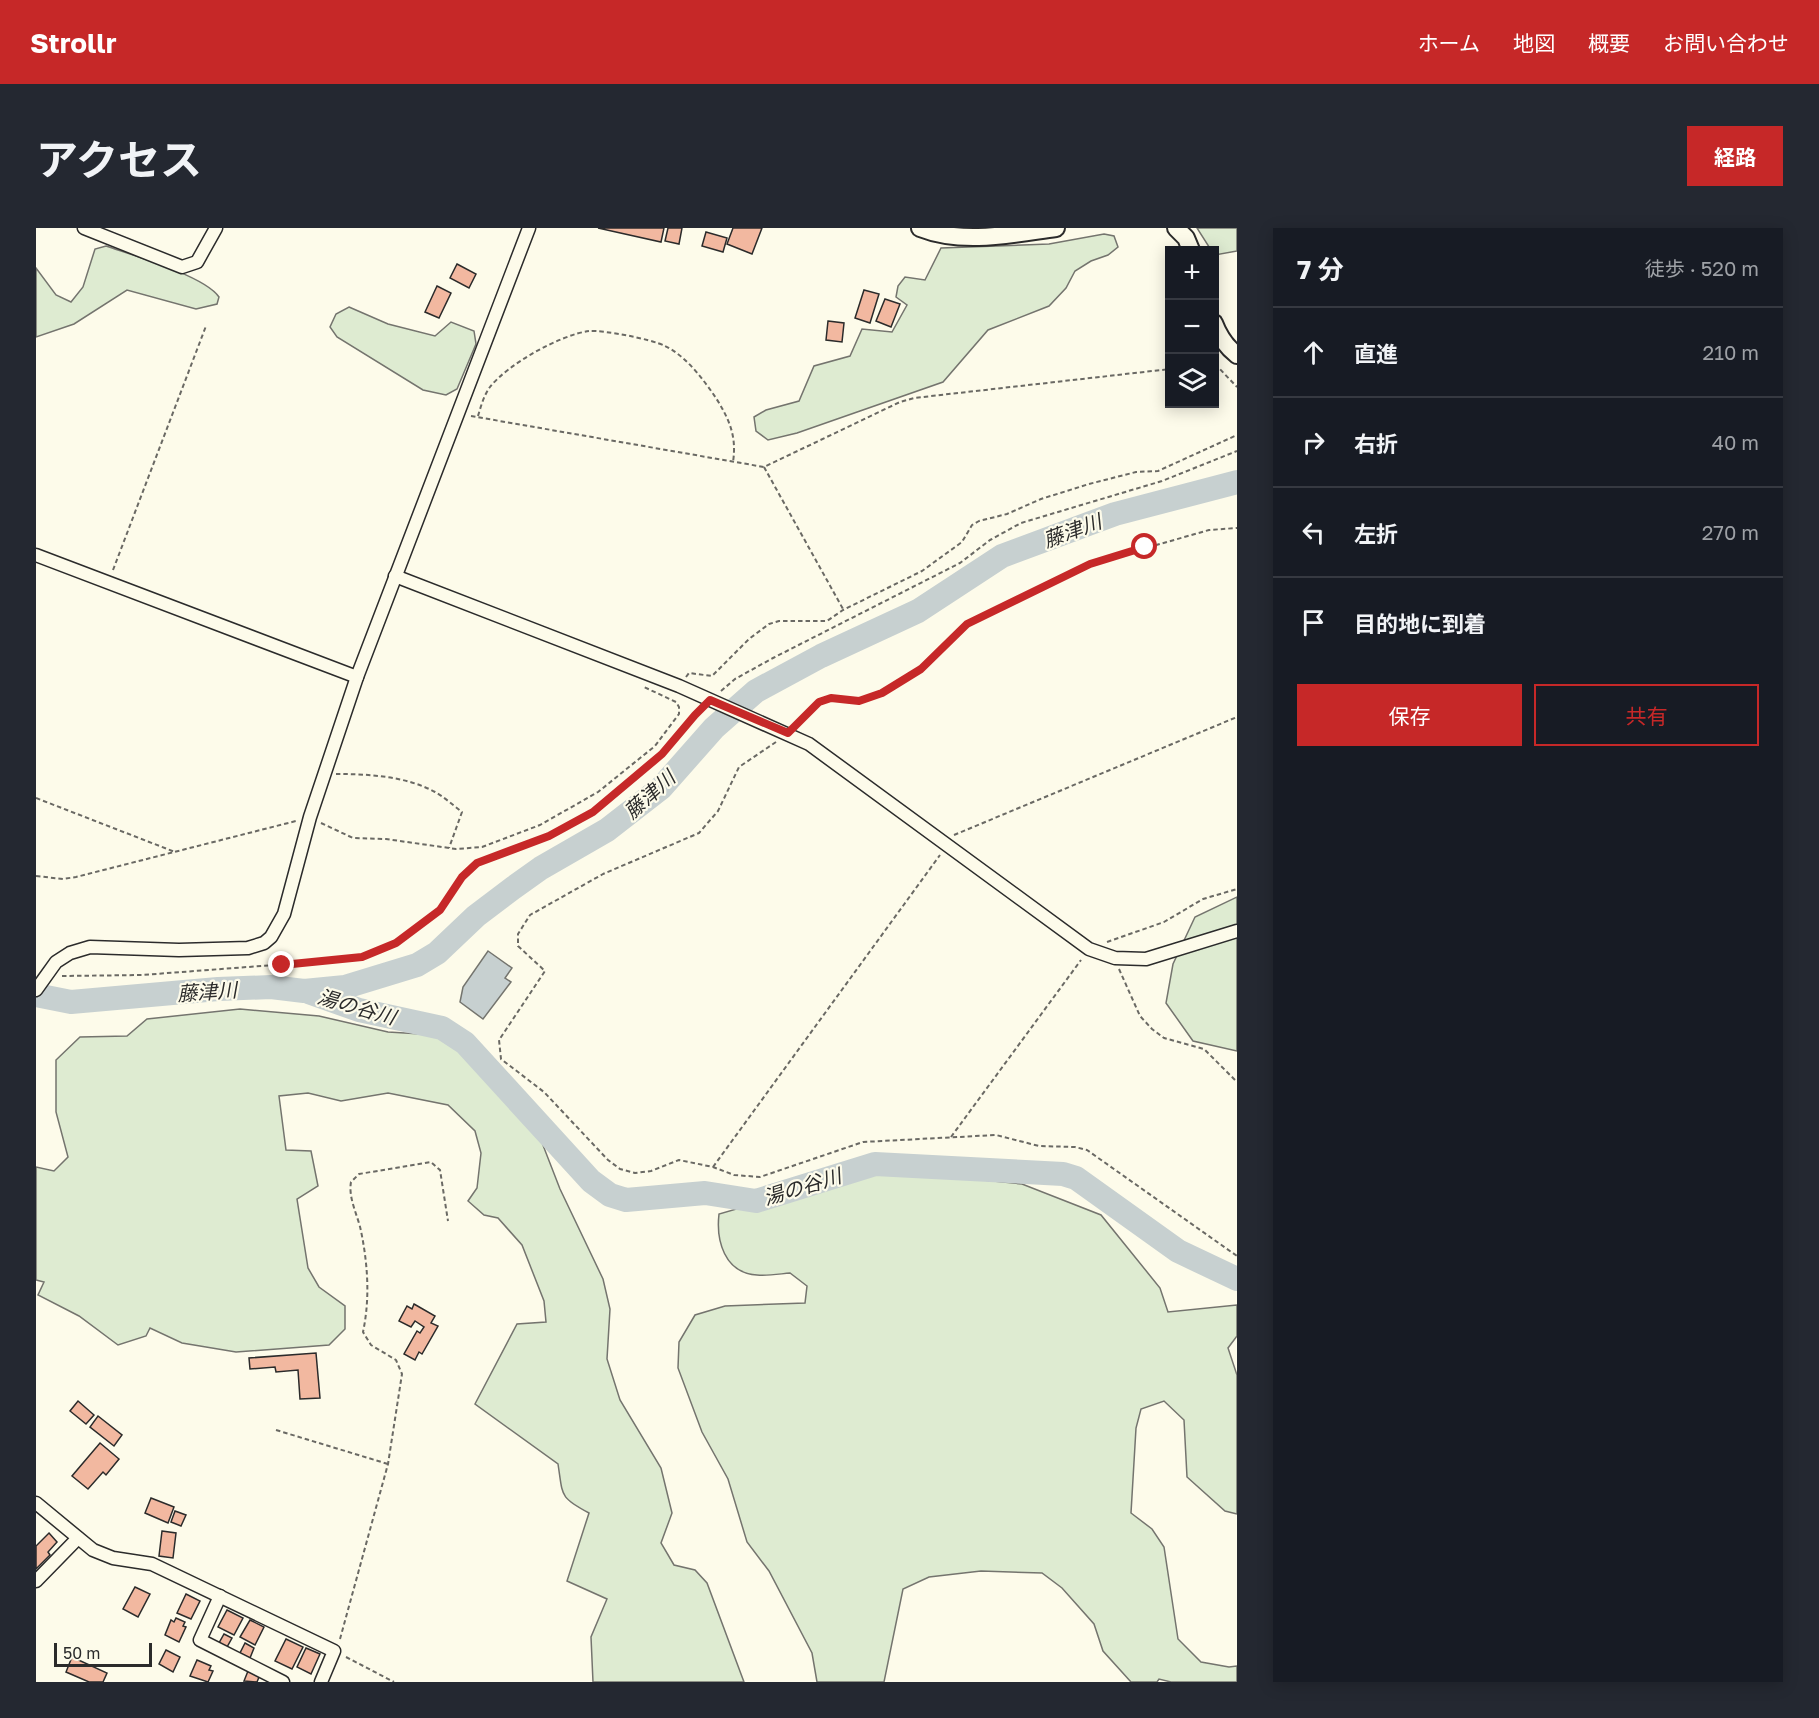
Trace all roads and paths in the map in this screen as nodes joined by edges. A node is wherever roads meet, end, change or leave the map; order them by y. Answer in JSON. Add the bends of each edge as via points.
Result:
{"nodes":[{"id":1,"x":84,"y":228,"type":"edge"},
{"id":2,"x":216,"y":228,"type":"edge"},
{"id":3,"x":529,"y":228,"type":"edge"},
{"id":4,"x":920,"y":228,"type":"edge"},
{"id":5,"x":1056,"y":228,"type":"edge"},
{"id":6,"x":1176,"y":228,"type":"edge"},
{"id":7,"x":1189,"y":246,"type":"edge"},
{"id":8,"x":206,"y":326,"type":"dead end"},
{"id":9,"x":1219,"y":335,"type":"edge"},
{"id":10,"x":1237,"y":355,"type":"edge"},
{"id":11,"x":1219,"y":368,"type":"edge"},
{"id":12,"x":1165,"y":370,"type":"edge"},
{"id":13,"x":1237,"y":387,"type":"edge"},
{"id":14,"x":458,"y":413,"type":"junction"},
{"id":15,"x":478,"y":417,"type":"junction"},
{"id":16,"x":1237,"y":435,"type":"edge"},
{"id":17,"x":1237,"y":451,"type":"edge"},
{"id":18,"x":733,"y":462,"type":"junction"},
{"id":19,"x":764,"y":467,"type":"junction"},
{"id":20,"x":1237,"y":528,"type":"edge"},
{"id":21,"x":36,"y":555,"type":"edge"},
{"id":22,"x":395,"y":576,"type":"junction"},
{"id":23,"x":108,"y":582,"type":"junction"},
{"id":24,"x":843,"y":610,"type":"junction"},
{"id":25,"x":643,"y":673,"type":"junction"},
{"id":26,"x":357,"y":677,"type":"junction"},
{"id":27,"x":679,"y":686,"type":"junction"},
{"id":28,"x":710,"y":700,"type":"junction"},
{"id":29,"x":1237,"y":717,"type":"edge"},
{"id":30,"x":788,"y":733,"type":"junction"},
{"id":31,"x":324,"y":774,"type":"junction"},
{"id":32,"x":36,"y":798,"type":"edge"},
{"id":33,"x":310,"y":817,"type":"junction"},
{"id":34,"x":944,"y":843,"type":"junction"},
{"id":35,"x":449,"y":848,"type":"junction"},
{"id":36,"x":175,"y":852,"type":"junction"},
{"id":37,"x":36,"y":876,"type":"edge"},
{"id":38,"x":1237,"y":889,"type":"edge"},
{"id":39,"x":1237,"y":931,"type":"edge"},
{"id":40,"x":1089,"y":949,"type":"junction"},
{"id":41,"x":1115,"y":958,"type":"junction"},
{"id":42,"x":46,"y":976,"type":"junction"},
{"id":43,"x":36,"y":990,"type":"edge"},
{"id":44,"x":1237,"y":1082,"type":"edge"},
{"id":45,"x":951,"y":1137,"type":"junction"},
{"id":46,"x":713,"y":1167,"type":"junction"},
{"id":47,"x":448,"y":1221,"type":"dead end"},
{"id":48,"x":1237,"y":1256,"type":"edge"},
{"id":49,"x":276,"y":1430,"type":"dead end"},
{"id":50,"x":388,"y":1464,"type":"junction"},
{"id":51,"x":36,"y":1503,"type":"edge"},
{"id":52,"x":78,"y":1538,"type":"junction"},
{"id":53,"x":36,"y":1581,"type":"edge"},
{"id":54,"x":220,"y":1596,"type":"junction"},
{"id":55,"x":334,"y":1651,"type":"junction"},
{"id":56,"x":283,"y":1682,"type":"edge"},
{"id":57,"x":321,"y":1682,"type":"edge"},
{"id":58,"x":394,"y":1682,"type":"edge"}],
"edges":[{"from":1,"to":2,"type":"street","via":[[182,267],[197,262]]},
{"from":3,"to":14,"type":"street"},
{"from":4,"to":5,"type":"main road","via":[[950,237]]},
{"from":6,"to":7,"type":"main road"},
{"from":8,"to":23,"type":"path"},
{"from":9,"to":10,"type":"main road"},
{"from":11,"to":13,"type":"path"},
{"from":12,"to":19,"type":"path","via":[[914,398]]},
{"from":14,"to":15,"type":"path"},
{"from":14,"to":22,"type":"street"},
{"from":15,"to":18,"type":"path"},
{"from":15,"to":18,"type":"path","via":[[490,387],[522,361],[549,345],[590,331],[613,334],[664,345],[693,368],[709,388],[734,434]]},
{"from":16,"to":24,"type":"path","via":[[1158,471],[1136,472],[1089,484],[979,521],[962,542],[922,571]]},
{"from":17,"to":28,"type":"path","via":[[1162,481],[1021,523],[960,563],[735,679]]},
{"from":18,"to":19,"type":"path"},
{"from":19,"to":24,"type":"path"},
{"from":20,"to":30,"type":"path","via":[[1188,536],[1090,564],[967,624],[921,669],[882,693],[859,701],[831,698],[819,702]]},
{"from":21,"to":23,"type":"street"},
{"from":22,"to":25,"type":"street"},
{"from":22,"to":26,"type":"street"},
{"from":23,"to":26,"type":"street"},
{"from":24,"to":27,"type":"path","via":[[821,622],[769,624],[712,676],[689,673]]},
{"from":25,"to":27,"type":"street"},
{"from":25,"to":35,"type":"path","via":[[640,682],[646,689],[679,707],[679,714],[655,746],[598,792],[540,825],[483,847]]},
{"from":26,"to":31,"type":"street"},
{"from":27,"to":28,"type":"street"},
{"from":28,"to":30,"type":"street"},
{"from":28,"to":42,"type":"path","via":[[662,754],[593,812],[549,836],[477,863],[462,877],[440,910],[396,943],[362,957],[340,960],[142,975]]},
{"from":29,"to":34,"type":"path"},
{"from":30,"to":34,"type":"street","via":[[809,744]]},
{"from":30,"to":46,"type":"path","via":[[740,767],[718,811],[699,833],[603,874],[530,915],[518,934],[518,946],[545,971],[499,1040],[501,1059],[544,1092],[620,1169],[635,1173],[651,1171],[679,1160]]},
{"from":31,"to":33,"type":"street"},
{"from":31,"to":35,"type":"path","via":[[378,777],[435,792],[462,812]]},
{"from":32,"to":36,"type":"path"},
{"from":33,"to":35,"type":"path","via":[[353,838]]},
{"from":33,"to":36,"type":"path"},
{"from":33,"to":42,"type":"street","via":[[284,914],[264,943],[248,948],[179,950],[90,947],[56,962]]},
{"from":34,"to":40,"type":"street"},
{"from":34,"to":46,"type":"path"},
{"from":36,"to":37,"type":"path","via":[[76,877]]},
{"from":38,"to":40,"type":"path","via":[[1203,899],[1164,922]]},
{"from":39,"to":41,"type":"street","via":[[1146,959]]},
{"from":40,"to":41,"type":"street"},
{"from":40,"to":45,"type":"path"},
{"from":41,"to":44,"type":"path","via":[[1140,1016],[1152,1029],[1164,1038],[1204,1049]]},
{"from":42,"to":43,"type":"street"},
{"from":45,"to":46,"type":"path","via":[[863,1142],[760,1177],[734,1175]]},
{"from":45,"to":48,"type":"path","via":[[996,1135],[1039,1146],[1087,1150]]},
{"from":47,"to":50,"type":"path","via":[[440,1170],[431,1162],[359,1174],[351,1182],[369,1304],[363,1332],[371,1345],[396,1360],[402,1374]]},
{"from":49,"to":50,"type":"path"},
{"from":50,"to":55,"type":"path","via":[[343,1633]]},
{"from":51,"to":52,"type":"street"},
{"from":52,"to":53,"type":"street"},
{"from":52,"to":54,"type":"street","via":[[112,1558],[152,1564]]},
{"from":54,"to":55,"type":"street"},
{"from":54,"to":56,"type":"street","via":[[200,1640]]},
{"from":55,"to":57,"type":"street"},
{"from":55,"to":58,"type":"path"}]}
